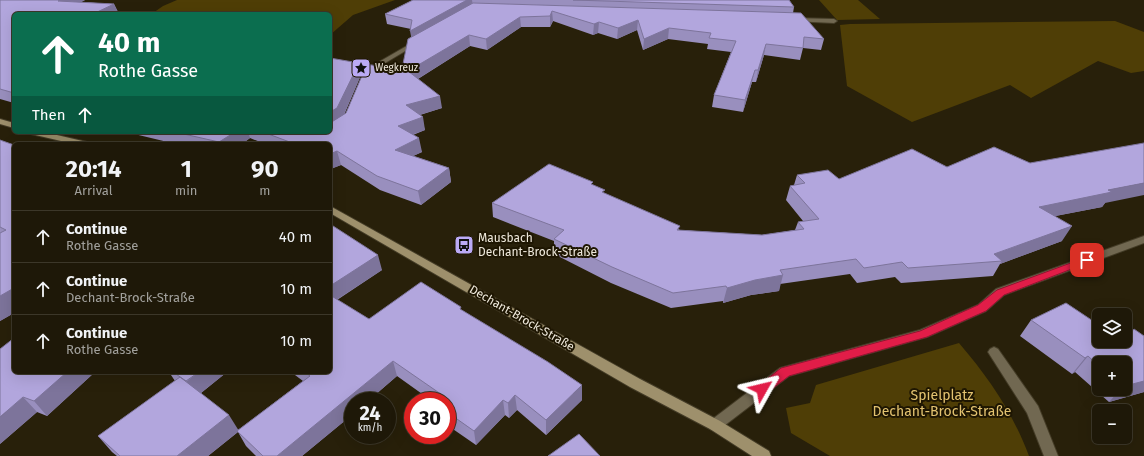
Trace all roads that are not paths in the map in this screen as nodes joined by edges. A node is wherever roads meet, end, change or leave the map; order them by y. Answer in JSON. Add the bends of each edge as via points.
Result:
{"nodes":[{"id":1,"x":787,"y":20,"type":"edge"},
{"id":2,"x":834,"y":22,"type":"dead end"},
{"id":3,"x":426,"y":36,"type":"edge"},
{"id":4,"x":361,"y":84,"type":"edge"},
{"id":5,"x":0,"y":121,"type":"edge"},
{"id":6,"x":12,"y":125,"type":"edge"},
{"id":7,"x":42,"y":134,"type":"edge"},
{"id":8,"x":76,"y":142,"type":"edge"},
{"id":9,"x":332,"y":210,"type":"edge"},
{"id":10,"x":1144,"y":239,"type":"edge"},
{"id":11,"x":994,"y":352,"type":"dead end"},
{"id":12,"x":715,"y":425,"type":"junction"},
{"id":13,"x":764,"y":456,"type":"edge"},
{"id":14,"x":1051,"y":456,"type":"edge"}],
"edges":[{"from":1,"to":2,"type":"street"},
{"from":3,"to":4,"type":"street","via":[[367,71]]},
{"from":5,"to":6,"type":"street"},
{"from":7,"to":8,"type":"street"},
{"from":9,"to":12,"type":"street","name":"Dechant-Brock-Straße","via":[[635,383]]},
{"from":10,"to":12,"type":"street","via":[[1000,292],[982,308],[923,334],[785,372]]},
{"from":11,"to":14,"type":"street","via":[[1033,410]]},
{"from":12,"to":13,"type":"street","name":"Dechant-Brock-Straße"}]}
